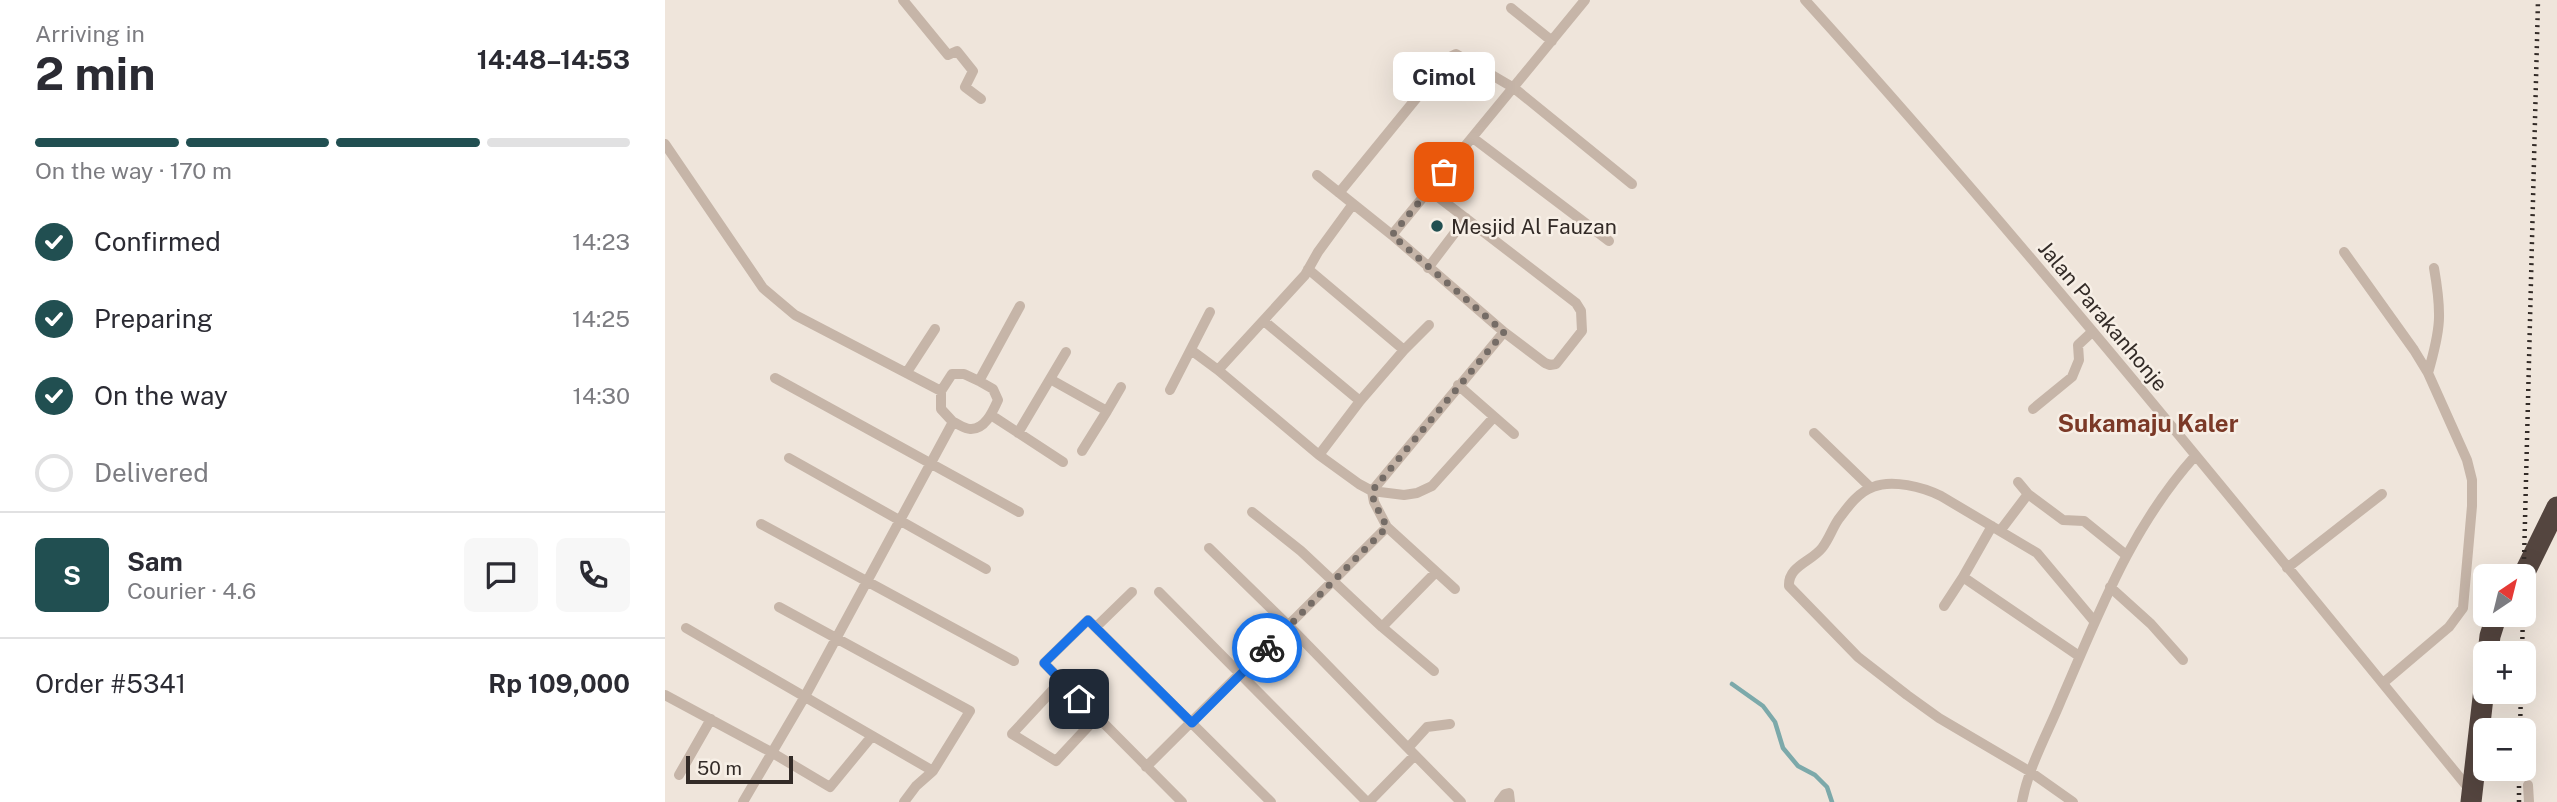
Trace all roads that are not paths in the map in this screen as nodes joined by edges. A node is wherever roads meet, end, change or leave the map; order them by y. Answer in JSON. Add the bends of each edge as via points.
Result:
{"nodes":[{"id":1,"x":903,"y":0,"type":"edge"},
{"id":2,"x":1585,"y":0,"type":"edge"},
{"id":3,"x":1805,"y":0,"type":"edge"},
{"id":4,"x":1511,"y":8,"type":"dead end"},
{"id":5,"x":1552,"y":41,"type":"junction"},
{"id":6,"x":1514,"y":88,"type":"junction"},
{"id":7,"x":981,"y":99,"type":"dead end"},
{"id":8,"x":1473,"y":138,"type":"junction"},
{"id":9,"x":665,"y":144,"type":"edge"},
{"id":10,"x":1317,"y":175,"type":"dead end"},
{"id":11,"x":1632,"y":184,"type":"dead end"},
{"id":12,"x":1429,"y":190,"type":"junction"},
{"id":13,"x":1339,"y":193,"type":"junction"},
{"id":14,"x":1353,"y":204,"type":"junction"},
{"id":15,"x":1466,"y":218,"type":"junction"},
{"id":16,"x":1392,"y":235,"type":"junction"},
{"id":17,"x":1609,"y":241,"type":"dead end"},
{"id":18,"x":2344,"y":253,"type":"dead end"},
{"id":19,"x":1428,"y":268,"type":"junction"},
{"id":20,"x":2434,"y":268,"type":"dead end"},
{"id":21,"x":1308,"y":270,"type":"junction"},
{"id":22,"x":1020,"y":306,"type":"dead end"},
{"id":23,"x":1210,"y":312,"type":"dead end"},
{"id":24,"x":1264,"y":321,"type":"junction"},
{"id":25,"x":1429,"y":325,"type":"dead end"},
{"id":26,"x":935,"y":329,"type":"dead end"},
{"id":27,"x":1504,"y":332,"type":"junction"},
{"id":28,"x":2092,"y":332,"type":"junction"},
{"id":29,"x":1404,"y":350,"type":"junction"},
{"id":30,"x":1191,"y":351,"type":"junction"},
{"id":31,"x":1066,"y":352,"type":"dead end"},
{"id":32,"x":1219,"y":370,"type":"junction"},
{"id":33,"x":907,"y":373,"type":"junction"},
{"id":34,"x":2428,"y":373,"type":"junction"},
{"id":35,"x":775,"y":378,"type":"dead end"},
{"id":36,"x":1050,"y":379,"type":"junction"},
{"id":37,"x":979,"y":382,"type":"junction"},
{"id":38,"x":1458,"y":385,"type":"junction"},
{"id":39,"x":1121,"y":387,"type":"dead end"},
{"id":40,"x":1171,"y":390,"type":"dead end"},
{"id":41,"x":941,"y":391,"type":"junction"},
{"id":42,"x":1360,"y":401,"type":"junction"},
{"id":43,"x":2033,"y":409,"type":"dead end"},
{"id":44,"x":1107,"y":411,"type":"junction"},
{"id":45,"x":991,"y":415,"type":"junction"},
{"id":46,"x":1494,"y":417,"type":"junction"},
{"id":47,"x":953,"y":422,"type":"junction"},
{"id":48,"x":1018,"y":433,"type":"junction"},
{"id":49,"x":1814,"y":433,"type":"dead end"},
{"id":50,"x":1514,"y":434,"type":"dead end"},
{"id":51,"x":1082,"y":451,"type":"dead end"},
{"id":52,"x":1318,"y":456,"type":"junction"},
{"id":53,"x":2195,"y":456,"type":"junction"},
{"id":54,"x":789,"y":458,"type":"dead end"},
{"id":55,"x":1063,"y":462,"type":"dead end"},
{"id":56,"x":930,"y":464,"type":"junction"},
{"id":57,"x":2018,"y":482,"type":"dead end"},
{"id":58,"x":1870,"y":487,"type":"junction"},
{"id":59,"x":1372,"y":491,"type":"junction"},
{"id":60,"x":2028,"y":494,"type":"junction"},
{"id":61,"x":2382,"y":494,"type":"dead end"},
{"id":62,"x":2557,"y":507,"type":"edge"},
{"id":63,"x":1019,"y":512,"type":"dead end"},
{"id":64,"x":1252,"y":512,"type":"dead end"},
{"id":65,"x":899,"y":520,"type":"junction"},
{"id":66,"x":761,"y":524,"type":"dead end"},
{"id":67,"x":1387,"y":527,"type":"junction"},
{"id":68,"x":1996,"y":528,"type":"junction"},
{"id":69,"x":1209,"y":548,"type":"dead end"},
{"id":70,"x":2126,"y":555,"type":"junction"},
{"id":71,"x":2529,"y":564,"type":"edge"},
{"id":72,"x":2287,"y":568,"type":"junction"},
{"id":73,"x":986,"y":569,"type":"dead end"},
{"id":74,"x":1435,"y":573,"type":"junction"},
{"id":75,"x":1963,"y":576,"type":"junction"},
{"id":76,"x":866,"y":581,"type":"junction"},
{"id":77,"x":1334,"y":583,"type":"junction"},
{"id":78,"x":2110,"y":587,"type":"junction"},
{"id":79,"x":1455,"y":589,"type":"dead end"},
{"id":80,"x":1132,"y":592,"type":"dead end"},
{"id":81,"x":1159,"y":592,"type":"dead end"},
{"id":82,"x":1944,"y":606,"type":"dead end"},
{"id":83,"x":779,"y":607,"type":"dead end"},
{"id":84,"x":2094,"y":621,"type":"junction"},
{"id":85,"x":1290,"y":626,"type":"junction"},
{"id":86,"x":1382,"y":626,"type":"junction"},
{"id":87,"x":1096,"y":627,"type":"junction"},
{"id":88,"x":686,"y":628,"type":"dead end"},
{"id":89,"x":834,"y":638,"type":"junction"},
{"id":90,"x":2079,"y":656,"type":"junction"},
{"id":91,"x":2183,"y":660,"type":"dead end"},
{"id":92,"x":1014,"y":661,"type":"dead end"},
{"id":93,"x":1434,"y":671,"type":"dead end"},
{"id":94,"x":1240,"y":675,"type":"junction"},
{"id":95,"x":1061,"y":681,"type":"junction"},
{"id":96,"x":2382,"y":683,"type":"junction"},
{"id":97,"x":665,"y":695,"type":"edge"},
{"id":98,"x":804,"y":698,"type":"junction"},
{"id":99,"x":2482,"y":704,"type":"edge"},
{"id":100,"x":1097,"y":718,"type":"junction"},
{"id":101,"x":712,"y":719,"type":"junction"},
{"id":102,"x":1192,"y":723,"type":"junction"},
{"id":103,"x":1450,"y":724,"type":"dead end"},
{"id":104,"x":872,"y":736,"type":"junction"},
{"id":105,"x":771,"y":751,"type":"junction"},
{"id":106,"x":1411,"y":752,"type":"junction"},
{"id":107,"x":1146,"y":768,"type":"junction"},
{"id":108,"x":933,"y":771,"type":"junction"},
{"id":109,"x":2029,"y":771,"type":"junction"},
{"id":110,"x":679,"y":775,"type":"dead end"},
{"id":111,"x":2528,"y":785,"type":"dead end"},
{"id":112,"x":2471,"y":797,"type":"edge"},
{"id":113,"x":743,"y":802,"type":"edge"},
{"id":114,"x":904,"y":802,"type":"edge"},
{"id":115,"x":1182,"y":802,"type":"edge"},
{"id":116,"x":1271,"y":802,"type":"edge"},
{"id":117,"x":1368,"y":802,"type":"edge"},
{"id":118,"x":1461,"y":802,"type":"edge"},
{"id":119,"x":1499,"y":802,"type":"edge"},
{"id":120,"x":1510,"y":802,"type":"edge"},
{"id":121,"x":2022,"y":802,"type":"edge"},
{"id":122,"x":2073,"y":802,"type":"edge"},
{"id":123,"x":2529,"y":802,"type":"edge"}],
"edges":[{"from":1,"to":7,"type":"street","via":[[948,55],[957,51],[973,71],[965,87]]},
{"from":2,"to":5,"type":"street"},
{"from":3,"to":28,"type":"street","name":"Jalan Parakanhonje"},
{"from":4,"to":5,"type":"street"},
{"from":5,"to":6,"type":"street"},
{"from":6,"to":8,"type":"street"},
{"from":6,"to":11,"type":"street"},
{"from":6,"to":13,"type":"street","via":[[1453,55]]},
{"from":8,"to":12,"type":"street"},
{"from":8,"to":17,"type":"street"},
{"from":9,"to":33,"type":"street","via":[[772,298],[795,315]]},
{"from":10,"to":13,"type":"street"},
{"from":12,"to":15,"type":"street"},
{"from":12,"to":16,"type":"street"},
{"from":13,"to":14,"type":"street"},
{"from":14,"to":16,"type":"street"},
{"from":14,"to":21,"type":"street"},
{"from":15,"to":19,"type":"street"},
{"from":15,"to":27,"type":"street","via":[[1581,311],[1582,331],[1553,365]]},
{"from":16,"to":19,"type":"street"},
{"from":18,"to":34,"type":"street"},
{"from":19,"to":27,"type":"street"},
{"from":20,"to":34,"type":"street","via":[[2441,323]]},
{"from":21,"to":24,"type":"street"},
{"from":21,"to":29,"type":"street"},
{"from":22,"to":37,"type":"street"},
{"from":23,"to":30,"type":"street"},
{"from":24,"to":32,"type":"street"},
{"from":24,"to":42,"type":"street"},
{"from":25,"to":29,"type":"street"},
{"from":26,"to":33,"type":"street"},
{"from":27,"to":38,"type":"street"},
{"from":28,"to":43,"type":"street","via":[[2078,345],[2079,359],[2072,377]]},
{"from":28,"to":53,"type":"street","name":"Jalan Parakanhonje"},
{"from":29,"to":42,"type":"street"},
{"from":30,"to":32,"type":"street"},
{"from":30,"to":40,"type":"street"},
{"from":31,"to":36,"type":"street"},
{"from":32,"to":52,"type":"street"},
{"from":33,"to":41,"type":"street"},
{"from":34,"to":96,"type":"street","via":[[2472,480],[2465,596],[2463,608],[2449,627]]},
{"from":35,"to":56,"type":"street"},
{"from":36,"to":44,"type":"street"},
{"from":36,"to":48,"type":"street"},
{"from":37,"to":41,"type":"street","via":[[952,374]]},
{"from":37,"to":45,"type":"street","via":[[993,389],[998,400]]},
{"from":38,"to":46,"type":"street"},
{"from":38,"to":59,"type":"street"},
{"from":39,"to":44,"type":"street"},
{"from":41,"to":47,"type":"street","via":[[941,410]]},
{"from":42,"to":52,"type":"street"},
{"from":44,"to":51,"type":"street"},
{"from":45,"to":47,"type":"street","via":[[970,429]]},
{"from":45,"to":48,"type":"street"},
{"from":46,"to":50,"type":"street"},
{"from":46,"to":59,"type":"street","via":[[1432,486],[1404,495]]},
{"from":47,"to":56,"type":"street"},
{"from":48,"to":55,"type":"street"},
{"from":49,"to":58,"type":"street"},
{"from":52,"to":59,"type":"street"},
{"from":53,"to":70,"type":"street","via":[[2152,510]]},
{"from":53,"to":72,"type":"street","name":"Jalan Parakanhonje"},
{"from":54,"to":65,"type":"street"},
{"from":56,"to":63,"type":"street"},
{"from":56,"to":65,"type":"street"},
{"from":57,"to":60,"type":"street"},
{"from":58,"to":68,"type":"street","via":[[1929,490]]},
{"from":58,"to":109,"type":"street","via":[[1836,523],[1820,551],[1791,572],[1789,586],[1858,657],[1907,695]]},
{"from":59,"to":67,"type":"street"},
{"from":60,"to":68,"type":"street"},
{"from":60,"to":70,"type":"street","via":[[2063,520],[2084,521]]},
{"from":61,"to":72,"type":"street"},
{"from":62,"to":71,"type":"highway"},
{"from":64,"to":77,"type":"street"},
{"from":65,"to":73,"type":"street"},
{"from":65,"to":76,"type":"street"},
{"from":66,"to":76,"type":"street"},
{"from":67,"to":74,"type":"street"},
{"from":67,"to":77,"type":"street"},
{"from":68,"to":75,"type":"street"},
{"from":68,"to":84,"type":"street","via":[[2042,559]]},
{"from":69,"to":85,"type":"street"},
{"from":70,"to":78,"type":"street"},
{"from":72,"to":96,"type":"street","name":"Jalan Parakanhonje"},
{"from":74,"to":79,"type":"street"},
{"from":74,"to":86,"type":"street"},
{"from":75,"to":82,"type":"street"},
{"from":75,"to":90,"type":"street"},
{"from":76,"to":89,"type":"street"},
{"from":76,"to":92,"type":"street"},
{"from":77,"to":85,"type":"street"},
{"from":77,"to":86,"type":"street"},
{"from":78,"to":84,"type":"street"},
{"from":78,"to":91,"type":"street"},
{"from":80,"to":87,"type":"street"},
{"from":81,"to":94,"type":"street"},
{"from":83,"to":89,"type":"street"},
{"from":84,"to":90,"type":"street"},
{"from":85,"to":94,"type":"street"},
{"from":85,"to":106,"type":"street"},
{"from":86,"to":93,"type":"street"},
{"from":87,"to":95,"type":"street","via":[[1088,620],[1044,663]]},
{"from":87,"to":102,"type":"street"},
{"from":88,"to":98,"type":"street"},
{"from":89,"to":98,"type":"street"},
{"from":89,"to":108,"type":"street","via":[[970,711]]},
{"from":90,"to":109,"type":"street"},
{"from":94,"to":102,"type":"street"},
{"from":94,"to":117,"type":"street"},
{"from":95,"to":100,"type":"street"},
{"from":95,"to":100,"type":"street","via":[[1012,734],[1056,761]]},
{"from":96,"to":112,"type":"street","name":"Jalan Parakanhonje"},
{"from":97,"to":101,"type":"street"},
{"from":98,"to":104,"type":"street"},
{"from":98,"to":105,"type":"street"},
{"from":99,"to":112,"type":"highway"},
{"from":100,"to":107,"type":"street"},
{"from":101,"to":105,"type":"street"},
{"from":101,"to":110,"type":"street"},
{"from":102,"to":107,"type":"street"},
{"from":102,"to":116,"type":"street"},
{"from":103,"to":106,"type":"street","via":[[1427,727]]},
{"from":104,"to":105,"type":"street","via":[[830,787]]},
{"from":104,"to":108,"type":"street"},
{"from":105,"to":113,"type":"street"},
{"from":106,"to":117,"type":"street"},
{"from":106,"to":118,"type":"street"},
{"from":107,"to":115,"type":"street"},
{"from":108,"to":114,"type":"street"},
{"from":109,"to":121,"type":"street"},
{"from":109,"to":122,"type":"street"},
{"from":111,"to":123,"type":"street"},
{"from":119,"to":120,"type":"street","via":[[1509,793]]}]}
